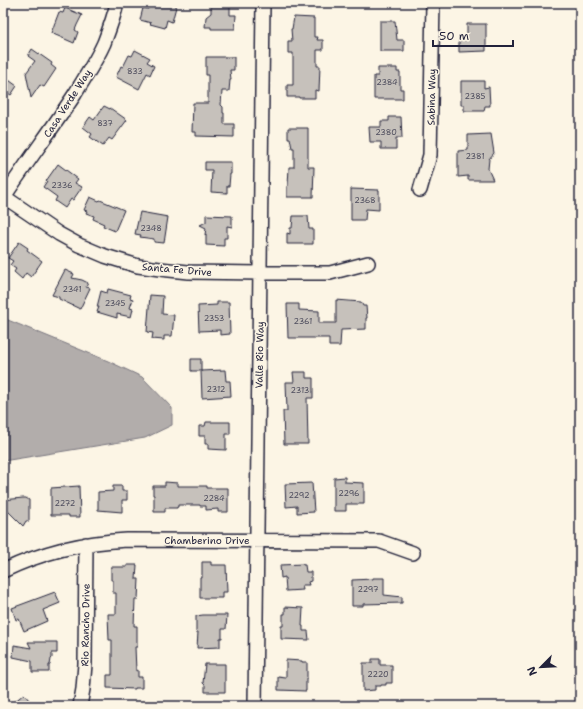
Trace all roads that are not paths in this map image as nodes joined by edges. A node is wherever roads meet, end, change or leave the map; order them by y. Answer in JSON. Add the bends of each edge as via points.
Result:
{"nodes":[{"id":1,"x":117,"y":3,"type":"edge"},
{"id":2,"x":263,"y":3,"type":"edge"},
{"id":3,"x":433,"y":3,"type":"edge"},
{"id":4,"x":420,"y":190,"type":"dead end"},
{"id":5,"x":4,"y":197,"type":"edge"},
{"id":6,"x":368,"y":263,"type":"dead end"},
{"id":7,"x":260,"y":274,"type":"junction"},
{"id":8,"x":257,"y":540,"type":"junction"},
{"id":9,"x":86,"y":544,"type":"junction"},
{"id":10,"x":413,"y":553,"type":"dead end"},
{"id":11,"x":3,"y":571,"type":"edge"},
{"id":12,"x":80,"y":706,"type":"edge"},
{"id":13,"x":255,"y":706,"type":"edge"}],
"edges":[{"from":1,"to":5,"type":"street","name":"Casa Verde Way","via":[[104,44],[91,67]]},
{"from":2,"to":7,"type":"street","name":"Valle Rio Way"},
{"from":3,"to":4,"type":"street","name":"Sabina Way","via":[[430,155]]},
{"from":5,"to":7,"type":"street","name":"Santa Fe Drive","via":[[79,245],[138,266],[188,272]]},
{"from":6,"to":7,"type":"street","name":"Santa Fe Drive","via":[[330,273]]},
{"from":7,"to":8,"type":"street","name":"Valle Rio Way"},
{"from":8,"to":9,"type":"street","name":"Chamberino Drive","via":[[127,540]]},
{"from":8,"to":10,"type":"street","name":"Chamberino Drive","via":[[379,541]]},
{"from":8,"to":13,"type":"street","name":"Valle Rio Way"},
{"from":9,"to":11,"type":"street","name":"Chamberino Drive","via":[[43,555]]},
{"from":9,"to":12,"type":"street","name":"Rio Rancho Drive","via":[[85,664]]}]}
